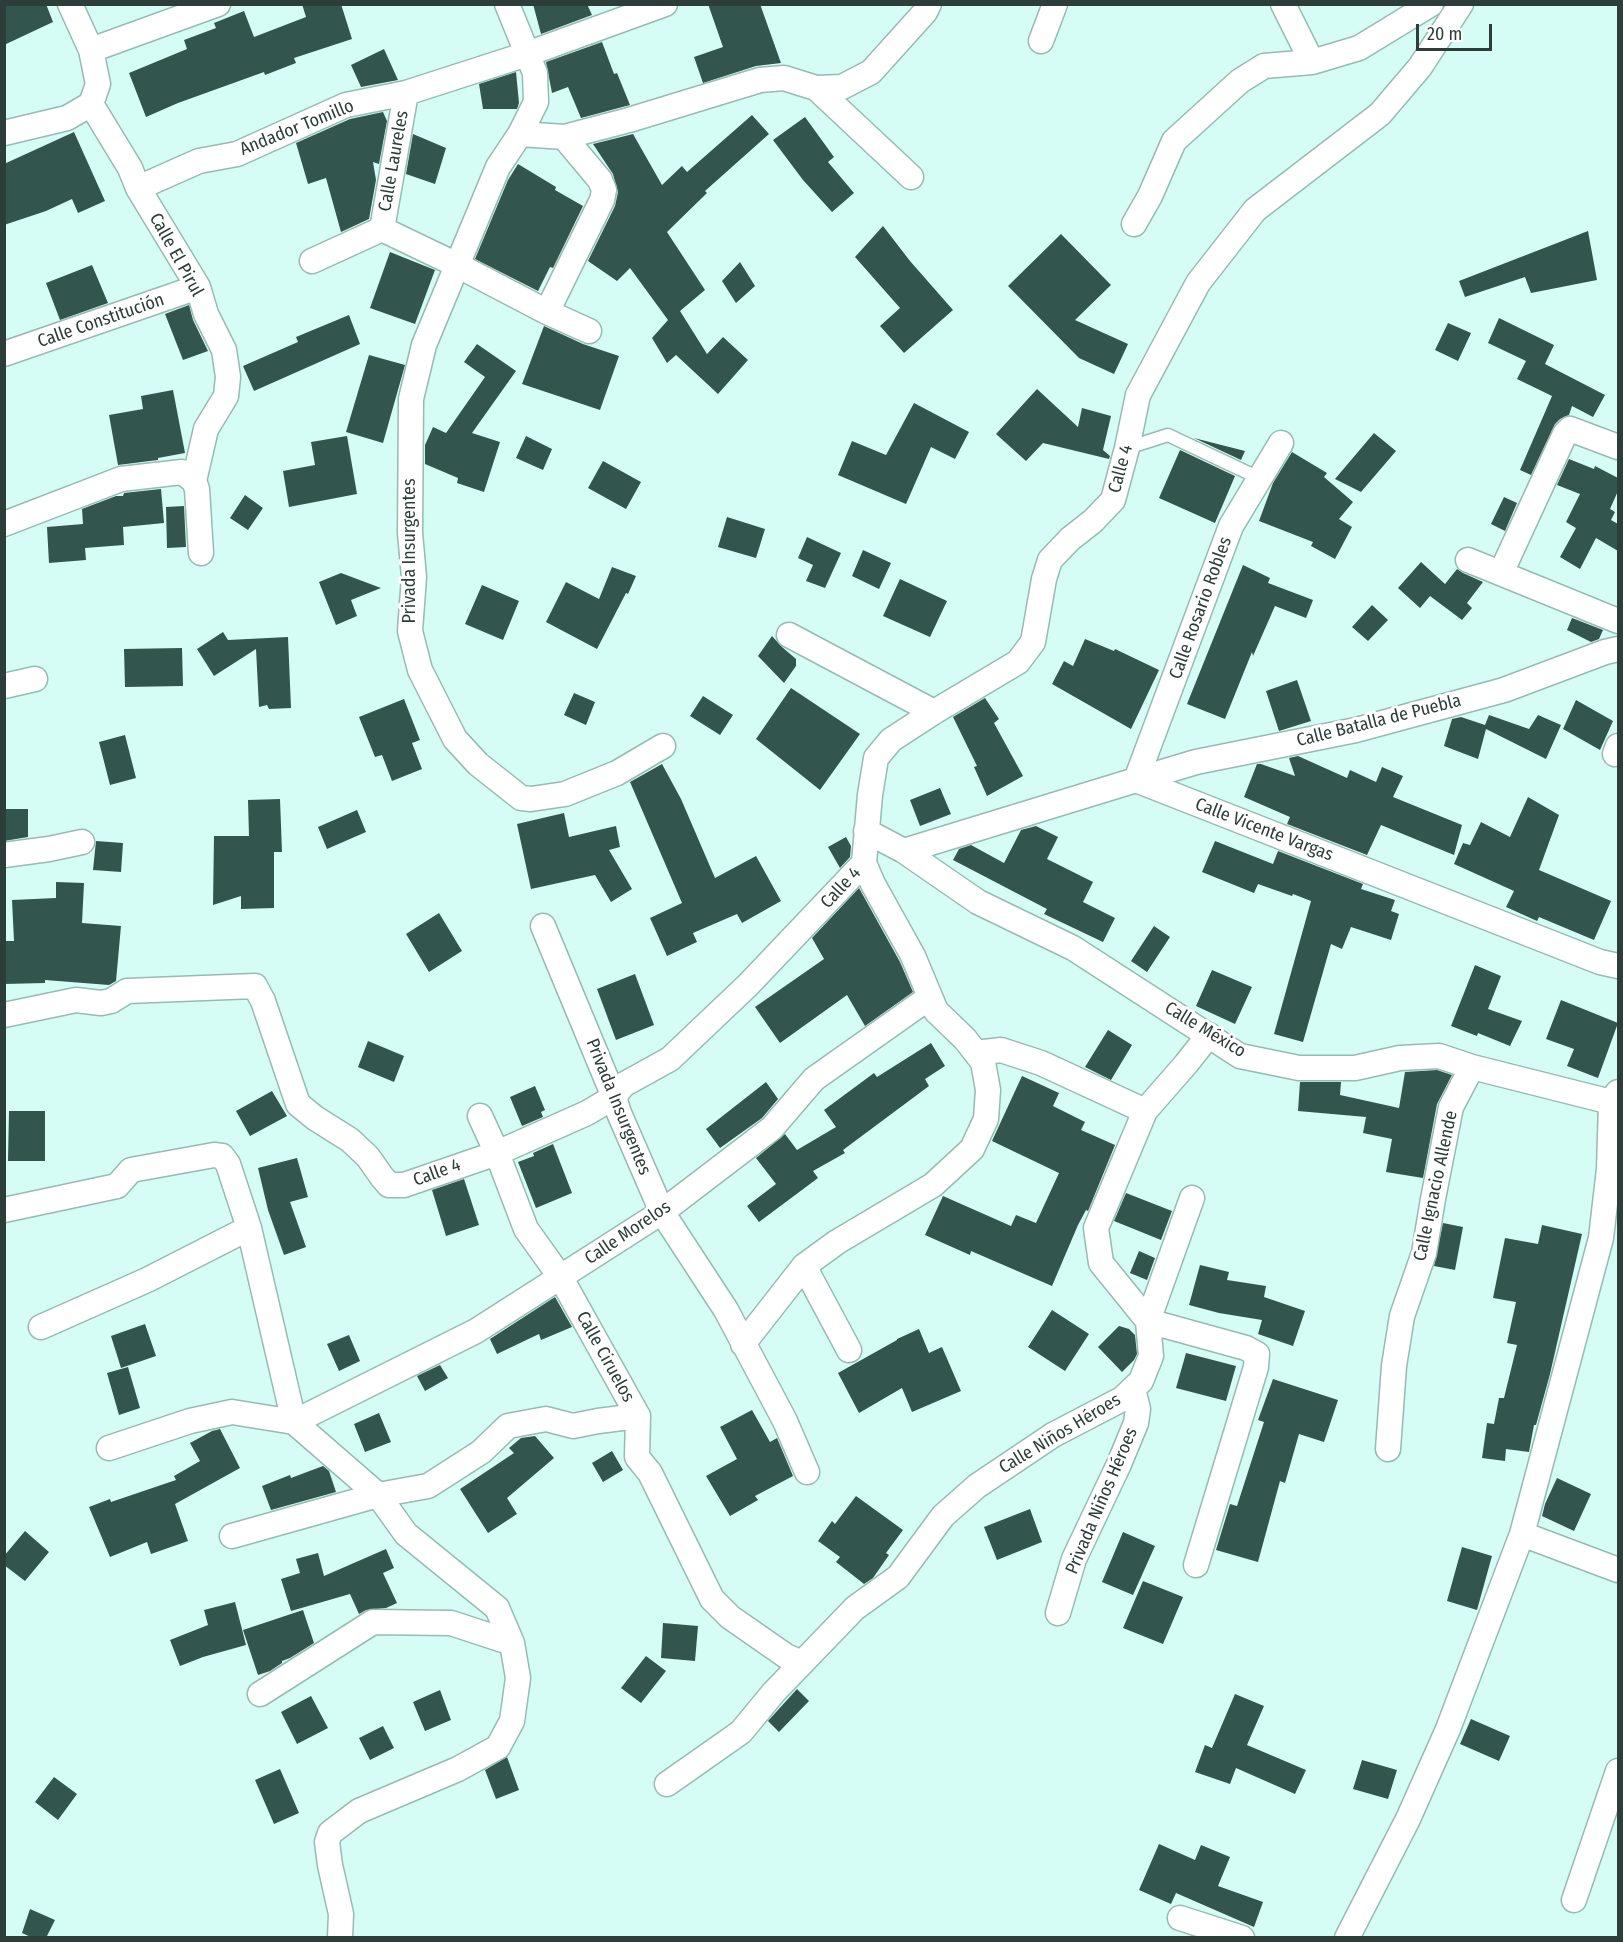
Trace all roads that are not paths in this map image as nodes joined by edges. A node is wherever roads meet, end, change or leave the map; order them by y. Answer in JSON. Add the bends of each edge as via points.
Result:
{"nodes":[{"id":1,"x":70,"y":4,"type":"edge"},
{"id":2,"x":218,"y":4,"type":"edge"},
{"id":3,"x":507,"y":4,"type":"edge"},
{"id":4,"x":665,"y":4,"type":"edge"},
{"id":5,"x":929,"y":4,"type":"edge"},
{"id":6,"x":1055,"y":4,"type":"edge"},
{"id":7,"x":1283,"y":4,"type":"edge"},
{"id":8,"x":1431,"y":4,"type":"edge"},
{"id":9,"x":1461,"y":4,"type":"edge"},
{"id":10,"x":1041,"y":41,"type":"dead end"},
{"id":11,"x":91,"y":50,"type":"junction"},
{"id":12,"x":527,"y":54,"type":"junction"},
{"id":13,"x":1312,"y":62,"type":"junction"},
{"id":14,"x":816,"y":88,"type":"junction"},
{"id":15,"x":406,"y":93,"type":"junction"},
{"id":16,"x":92,"y":104,"type":"junction"},
{"id":17,"x":4,"y":133,"type":"edge"},
{"id":18,"x":520,"y":134,"type":"junction"},
{"id":19,"x":564,"y":137,"type":"junction"},
{"id":20,"x":911,"y":177,"type":"dead end"},
{"id":21,"x":138,"y":188,"type":"junction"},
{"id":22,"x":1134,"y":224,"type":"dead end"},
{"id":23,"x":382,"y":229,"type":"junction"},
{"id":24,"x":312,"y":261,"type":"dead end"},
{"id":25,"x":457,"y":264,"type":"junction"},
{"id":26,"x":198,"y":287,"type":"junction"},
{"id":27,"x":547,"y":312,"type":"junction"},
{"id":28,"x":589,"y":331,"type":"dead end"},
{"id":29,"x":4,"y":354,"type":"edge"},
{"id":30,"x":1281,"y":442,"type":"dead end"},
{"id":31,"x":1618,"y":447,"type":"edge"},
{"id":32,"x":1127,"y":448,"type":"junction"},
{"id":33,"x":1259,"y":478,"type":"junction"},
{"id":34,"x":194,"y":481,"type":"junction"},
{"id":35,"x":4,"y":524,"type":"edge"},
{"id":36,"x":201,"y":552,"type":"dead end"},
{"id":37,"x":1468,"y":560,"type":"dead end"},
{"id":38,"x":1501,"y":573,"type":"junction"},
{"id":39,"x":1618,"y":621,"type":"edge"},
{"id":40,"x":789,"y":634,"type":"dead end"},
{"id":41,"x":1618,"y":649,"type":"edge"},
{"id":42,"x":35,"y":679,"type":"dead end"},
{"id":43,"x":4,"y":686,"type":"edge"},
{"id":44,"x":934,"y":712,"type":"junction"},
{"id":45,"x":663,"y":746,"type":"dead end"},
{"id":46,"x":1136,"y":780,"type":"junction"},
{"id":47,"x":866,"y":831,"type":"junction"},
{"id":48,"x":82,"y":842,"type":"dead end"},
{"id":49,"x":904,"y":851,"type":"junction"},
{"id":50,"x":4,"y":855,"type":"edge"},
{"id":51,"x":864,"y":862,"type":"junction"},
{"id":52,"x":543,"y":926,"type":"dead end"},
{"id":53,"x":1618,"y":966,"type":"edge"},
{"id":54,"x":930,"y":997,"type":"junction"},
{"id":55,"x":4,"y":1016,"type":"edge"},
{"id":56,"x":1209,"y":1035,"type":"junction"},
{"id":57,"x":975,"y":1053,"type":"junction"},
{"id":58,"x":1472,"y":1067,"type":"junction"},
{"id":59,"x":614,"y":1097,"type":"junction"},
{"id":60,"x":1616,"y":1100,"type":"edge"},
{"id":61,"x":1145,"y":1111,"type":"junction"},
{"id":62,"x":480,"y":1116,"type":"dead end"},
{"id":63,"x":497,"y":1153,"type":"junction"},
{"id":64,"x":1192,"y":1198,"type":"dead end"},
{"id":65,"x":4,"y":1210,"type":"edge"},
{"id":66,"x":662,"y":1212,"type":"junction"},
{"id":67,"x":249,"y":1228,"type":"junction"},
{"id":68,"x":804,"y":1266,"type":"junction"},
{"id":69,"x":561,"y":1278,"type":"junction"},
{"id":70,"x":1148,"y":1321,"type":"junction"},
{"id":71,"x":41,"y":1327,"type":"dead end"},
{"id":72,"x":743,"y":1344,"type":"junction"},
{"id":73,"x":849,"y":1350,"type":"dead end"},
{"id":74,"x":1133,"y":1389,"type":"junction"},
{"id":75,"x":638,"y":1416,"type":"junction"},
{"id":76,"x":294,"y":1422,"type":"junction"},
{"id":77,"x":109,"y":1448,"type":"dead end"},
{"id":78,"x":1388,"y":1449,"type":"dead end"},
{"id":79,"x":807,"y":1472,"type":"dead end"},
{"id":80,"x":378,"y":1496,"type":"junction"},
{"id":81,"x":1522,"y":1534,"type":"junction"},
{"id":82,"x":232,"y":1536,"type":"dead end"},
{"id":83,"x":1196,"y":1565,"type":"dead end"},
{"id":84,"x":1618,"y":1570,"type":"edge"},
{"id":85,"x":1058,"y":1613,"type":"dead end"},
{"id":86,"x":512,"y":1643,"type":"junction"},
{"id":87,"x":802,"y":1663,"type":"junction"},
{"id":88,"x":260,"y":1694,"type":"dead end"},
{"id":89,"x":1618,"y":1770,"type":"edge"},
{"id":90,"x":667,"y":1784,"type":"dead end"},
{"id":91,"x":1574,"y":1900,"type":"dead end"},
{"id":92,"x":1180,"y":1917,"type":"dead end"},
{"id":93,"x":340,"y":1938,"type":"edge"},
{"id":94,"x":1242,"y":1938,"type":"edge"},
{"id":95,"x":1347,"y":1938,"type":"edge"}],
"edges":[{"from":1,"to":11,"type":"street"},
{"from":2,"to":11,"type":"street"},
{"from":3,"to":12,"type":"street","name":"Privada Insurgentes"},
{"from":4,"to":12,"type":"street","name":"Andador Tomillo"},
{"from":5,"to":14,"type":"street","via":[[871,72],[842,87]]},
{"from":6,"to":10,"type":"street"},
{"from":7,"to":13,"type":"street"},
{"from":8,"to":13,"type":"street","via":[[1359,48]]},
{"from":9,"to":32,"type":"street","name":"Calle 4","via":[[1420,67],[1380,114],[1255,210],[1198,283],[1138,395]]},
{"from":11,"to":16,"type":"street","via":[[98,84]]},
{"from":12,"to":15,"type":"street","name":"Andador Tomillo"},
{"from":12,"to":18,"type":"street","name":"Privada Insurgentes","via":[[535,73],[536,102]]},
{"from":13,"to":22,"type":"street","via":[[1264,66],[1239,81],[1174,141]]},
{"from":14,"to":19,"type":"street","via":[[784,78],[760,80]]},
{"from":14,"to":20,"type":"street"},
{"from":15,"to":21,"type":"street","name":"Andador Tomillo","via":[[346,105],[237,154],[199,161]]},
{"from":15,"to":23,"type":"street","name":"Calle Laureles"},
{"from":16,"to":17,"type":"street","via":[[67,118]]},
{"from":16,"to":21,"type":"street","name":"Calle El Pirul"},
{"from":18,"to":19,"type":"street"},
{"from":18,"to":25,"type":"street","name":"Privada Insurgentes","via":[[498,167]]},
{"from":19,"to":27,"type":"street","via":[[604,190]]},
{"from":21,"to":26,"type":"street","name":"Calle El Pirul"},
{"from":23,"to":24,"type":"street"},
{"from":23,"to":25,"type":"street"},
{"from":25,"to":27,"type":"street"},
{"from":25,"to":45,"type":"street","name":"Privada Insurgentes","via":[[424,345],[411,399],[410,533],[414,577],[410,631],[420,670],[455,739],[477,764],[521,798],[565,794],[616,773]]},
{"from":26,"to":29,"type":"street","name":"Calle Constitución"},
{"from":26,"to":34,"type":"street","name":"Calle El Pirul","via":[[224,350],[228,377],[226,396],[206,429]]},
{"from":27,"to":28,"type":"street"},
{"from":30,"to":33,"type":"street","name":"Calle Rosario Robles"},
{"from":31,"to":38,"type":"street","via":[[1570,429],[1565,434]]},
{"from":32,"to":33,"type":"lane","via":[[1168,435]]},
{"from":32,"to":44,"type":"street","name":"Calle 4","via":[[1113,500],[1050,560],[1033,642],[1018,662]]},
{"from":33,"to":46,"type":"street","name":"Calle Rosario Robles","via":[[1231,526]]},
{"from":34,"to":35,"type":"street","via":[[183,472],[121,479]]},
{"from":34,"to":36,"type":"street"},
{"from":37,"to":38,"type":"street"},
{"from":38,"to":39,"type":"street"},
{"from":40,"to":44,"type":"street"},
{"from":41,"to":46,"type":"street","name":"Calle Batalla de Puebla","via":[[1503,690],[1356,730],[1196,762]]},
{"from":42,"to":43,"type":"street"},
{"from":44,"to":47,"type":"street","name":"Calle 4","via":[[891,740],[876,758]]},
{"from":46,"to":49,"type":"street"},
{"from":46,"to":53,"type":"street","name":"Calle Vicente Vargas"},
{"from":47,"to":49,"type":"street","name":"Calle México"},
{"from":47,"to":51,"type":"street","name":"Calle 4"},
{"from":48,"to":50,"type":"street"},
{"from":49,"to":56,"type":"street","name":"Calle México","via":[[978,902],[1073,948]]},
{"from":51,"to":54,"type":"street"},
{"from":51,"to":59,"type":"street","name":"Calle 4","via":[[748,986],[669,1059],[623,1085]]},
{"from":52,"to":59,"type":"street","name":"Privada Insurgentes"},
{"from":54,"to":57,"type":"street","via":[[936,1011]]},
{"from":54,"to":66,"type":"street","name":"Calle Morelos","via":[[814,1079],[772,1128]]},
{"from":55,"to":63,"type":"street","name":"Calle 4","via":[[76,1000],[100,1004],[128,991],[255,986],[298,1104],[350,1140],[390,1185],[404,1185]]},
{"from":56,"to":58,"type":"street","name":"Calle México","via":[[1240,1056],[1299,1068],[1355,1068],[1400,1058],[1439,1056]]},
{"from":56,"to":61,"type":"street"},
{"from":57,"to":61,"type":"street","via":[[1001,1050],[1041,1063]]},
{"from":57,"to":68,"type":"street","via":[[982,1062],[988,1090],[986,1119],[972,1149],[933,1185]]},
{"from":58,"to":60,"type":"street","name":"Calle México"},
{"from":58,"to":78,"type":"street","name":"Calle Ignacio Allende","via":[[1451,1107],[1424,1253],[1402,1316]]},
{"from":59,"to":63,"type":"street","name":"Calle 4"},
{"from":59,"to":66,"type":"street","name":"Privada Insurgentes"},
{"from":60,"to":81,"type":"street","via":[[1601,1238]]},
{"from":61,"to":70,"type":"street","via":[[1096,1228],[1101,1263]]},
{"from":62,"to":63,"type":"street","name":"Calle Ciruelos"},
{"from":63,"to":69,"type":"street","name":"Calle Ciruelos","via":[[526,1229]]},
{"from":64,"to":70,"type":"street"},
{"from":65,"to":67,"type":"street","via":[[117,1186],[131,1170],[214,1155],[222,1156],[228,1164]]},
{"from":66,"to":69,"type":"street","name":"Calle Morelos"},
{"from":66,"to":72,"type":"street","name":"Privada Insurgentes","via":[[726,1310]]},
{"from":67,"to":71,"type":"street","via":[[147,1280]]},
{"from":67,"to":76,"type":"street"},
{"from":68,"to":72,"type":"street"},
{"from":68,"to":73,"type":"street"},
{"from":69,"to":75,"type":"street","name":"Calle Ciruelos"},
{"from":69,"to":76,"type":"street","name":"Calle Morelos","via":[[476,1331]]},
{"from":70,"to":74,"type":"street","name":"Calle Niños Héroes","via":[[1151,1356],[1141,1382]]},
{"from":70,"to":83,"type":"street","via":[[1257,1354]]},
{"from":72,"to":79,"type":"street","name":"Privada Insurgentes","via":[[785,1421]]},
{"from":74,"to":85,"type":"street","name":"Privada Niños Héroes","via":[[1138,1409],[1136,1423],[1074,1559]]},
{"from":74,"to":87,"type":"street","name":"Calle Niños Héroes","via":[[1122,1399],[1053,1435],[977,1486],[943,1516],[898,1577],[855,1608]]},
{"from":75,"to":80,"type":"street","via":[[573,1426],[546,1419],[508,1426],[481,1452],[428,1486]]},
{"from":75,"to":87,"type":"street","name":"Calle Ciruelos","via":[[637,1457],[650,1473],[712,1599],[730,1617]]},
{"from":76,"to":77,"type":"street","via":[[232,1412],[190,1421]]},
{"from":76,"to":80,"type":"street"},
{"from":80,"to":82,"type":"street"},
{"from":80,"to":86,"type":"street","via":[[406,1534],[497,1608]]},
{"from":81,"to":84,"type":"street"},
{"from":81,"to":95,"type":"street","via":[[1448,1729],[1408,1819]]},
{"from":86,"to":88,"type":"street","via":[[451,1623],[373,1622]]},
{"from":86,"to":93,"type":"street","via":[[518,1678],[512,1721],[498,1747],[458,1769],[359,1811],[330,1833],[327,1842],[341,1914]]},
{"from":87,"to":90,"type":"street","name":"Calle Niños Héroes","via":[[741,1732]]},
{"from":89,"to":91,"type":"street"},
{"from":92,"to":94,"type":"street"}]}
